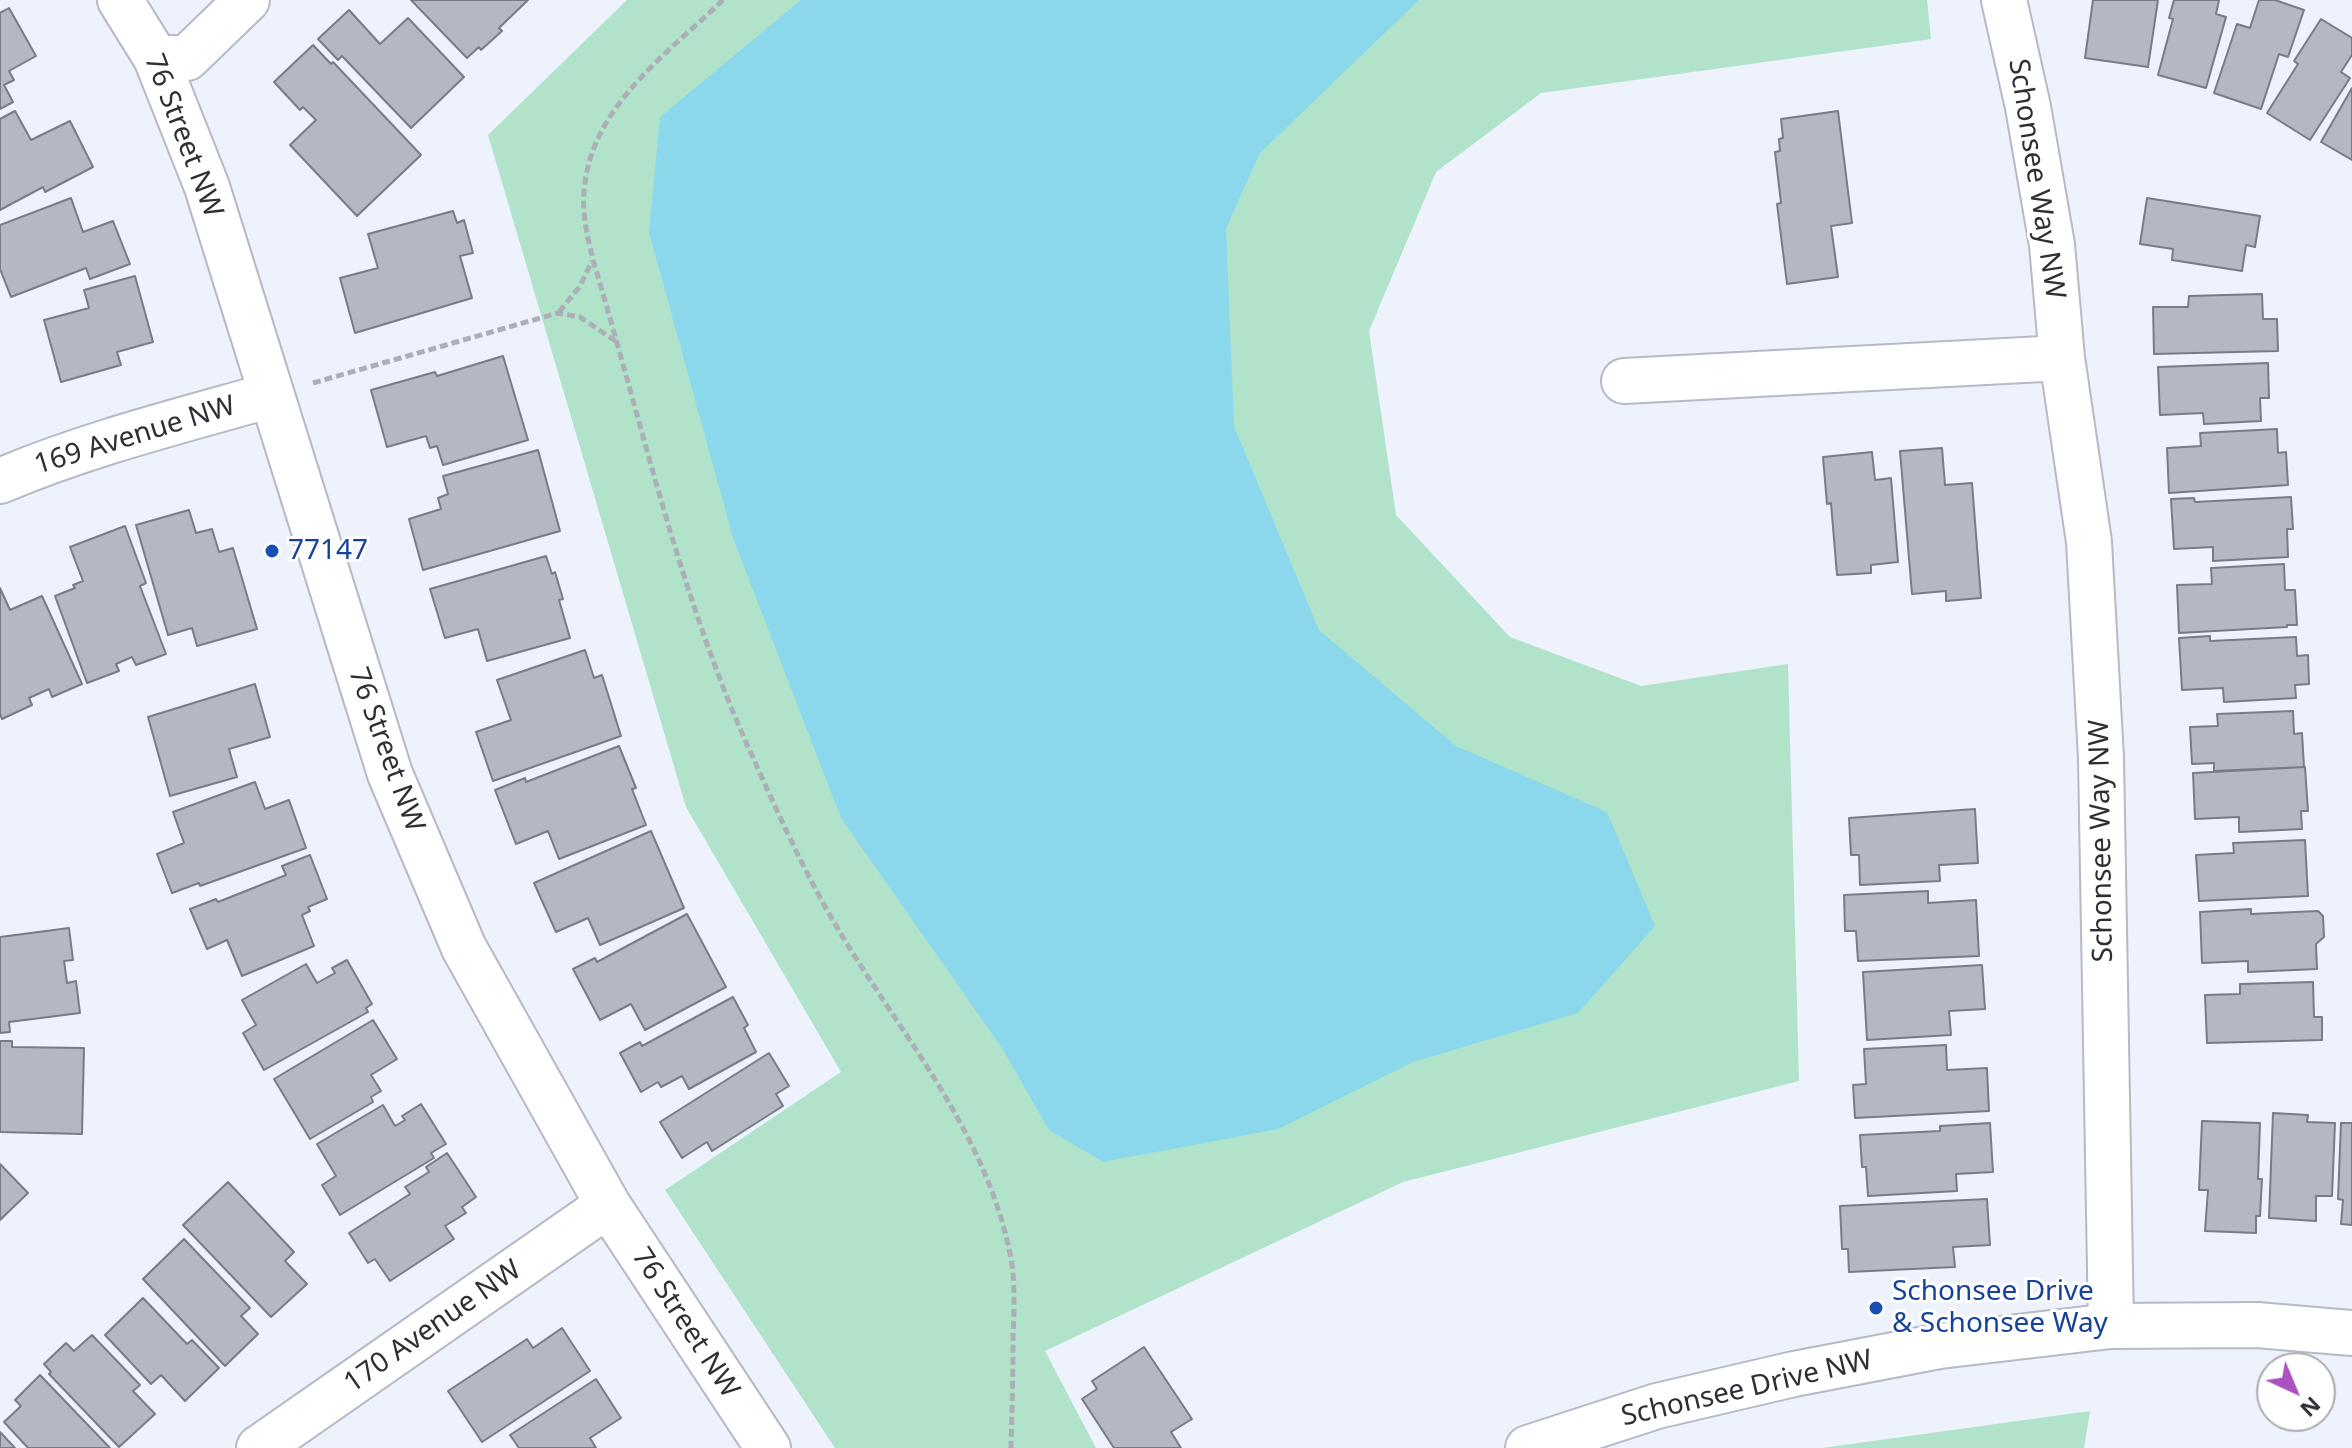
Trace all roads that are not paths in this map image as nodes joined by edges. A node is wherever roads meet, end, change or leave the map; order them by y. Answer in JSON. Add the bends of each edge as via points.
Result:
{"nodes":[{"id":1,"x":120,"y":0,"type":"edge"},
{"id":2,"x":247,"y":0,"type":"edge"},
{"id":3,"x":2004,"y":0,"type":"edge"},
{"id":4,"x":156,"y":58,"type":"junction"},
{"id":5,"x":2062,"y":358,"type":"junction"},
{"id":6,"x":1624,"y":381,"type":"dead end"},
{"id":7,"x":271,"y":395,"type":"junction"},
{"id":8,"x":0,"y":481,"type":"edge"},
{"id":9,"x":608,"y":1205,"type":"junction"},
{"id":10,"x":2111,"y":1326,"type":"junction"},
{"id":11,"x":2352,"y":1333,"type":"edge"},
{"id":12,"x":259,"y":1448,"type":"edge"},
{"id":13,"x":768,"y":1448,"type":"edge"},
{"id":14,"x":1528,"y":1448,"type":"edge"}],
"edges":[{"from":1,"to":4,"type":"street","name":"76 Street NW"},
{"from":2,"to":4,"type":"street","via":[[187,58]]},
{"from":3,"to":5,"type":"street","name":"Schonsee Way NW","via":[[2052,245]]},
{"from":4,"to":7,"type":"street","name":"76 Street NW","via":[[207,187]]},
{"from":5,"to":6,"type":"street"},
{"from":5,"to":10,"type":"street","name":"Schonsee Way NW","via":[[2089,542],[2101,758]]},
{"from":7,"to":8,"type":"street","name":"169 Avenue NW","via":[[113,440]]},
{"from":7,"to":9,"type":"street","name":"76 Street NW","via":[[390,774],[464,948]]},
{"from":9,"to":12,"type":"street","name":"170 Avenue NW"},
{"from":9,"to":13,"type":"street","name":"76 Street NW"},
{"from":10,"to":11,"type":"street","name":"Schonsee Drive NW","via":[[2257,1325]]},
{"from":10,"to":14,"type":"street","name":"Schonsee Drive NW","via":[[1940,1346],[1794,1374],[1657,1406]]}]}
